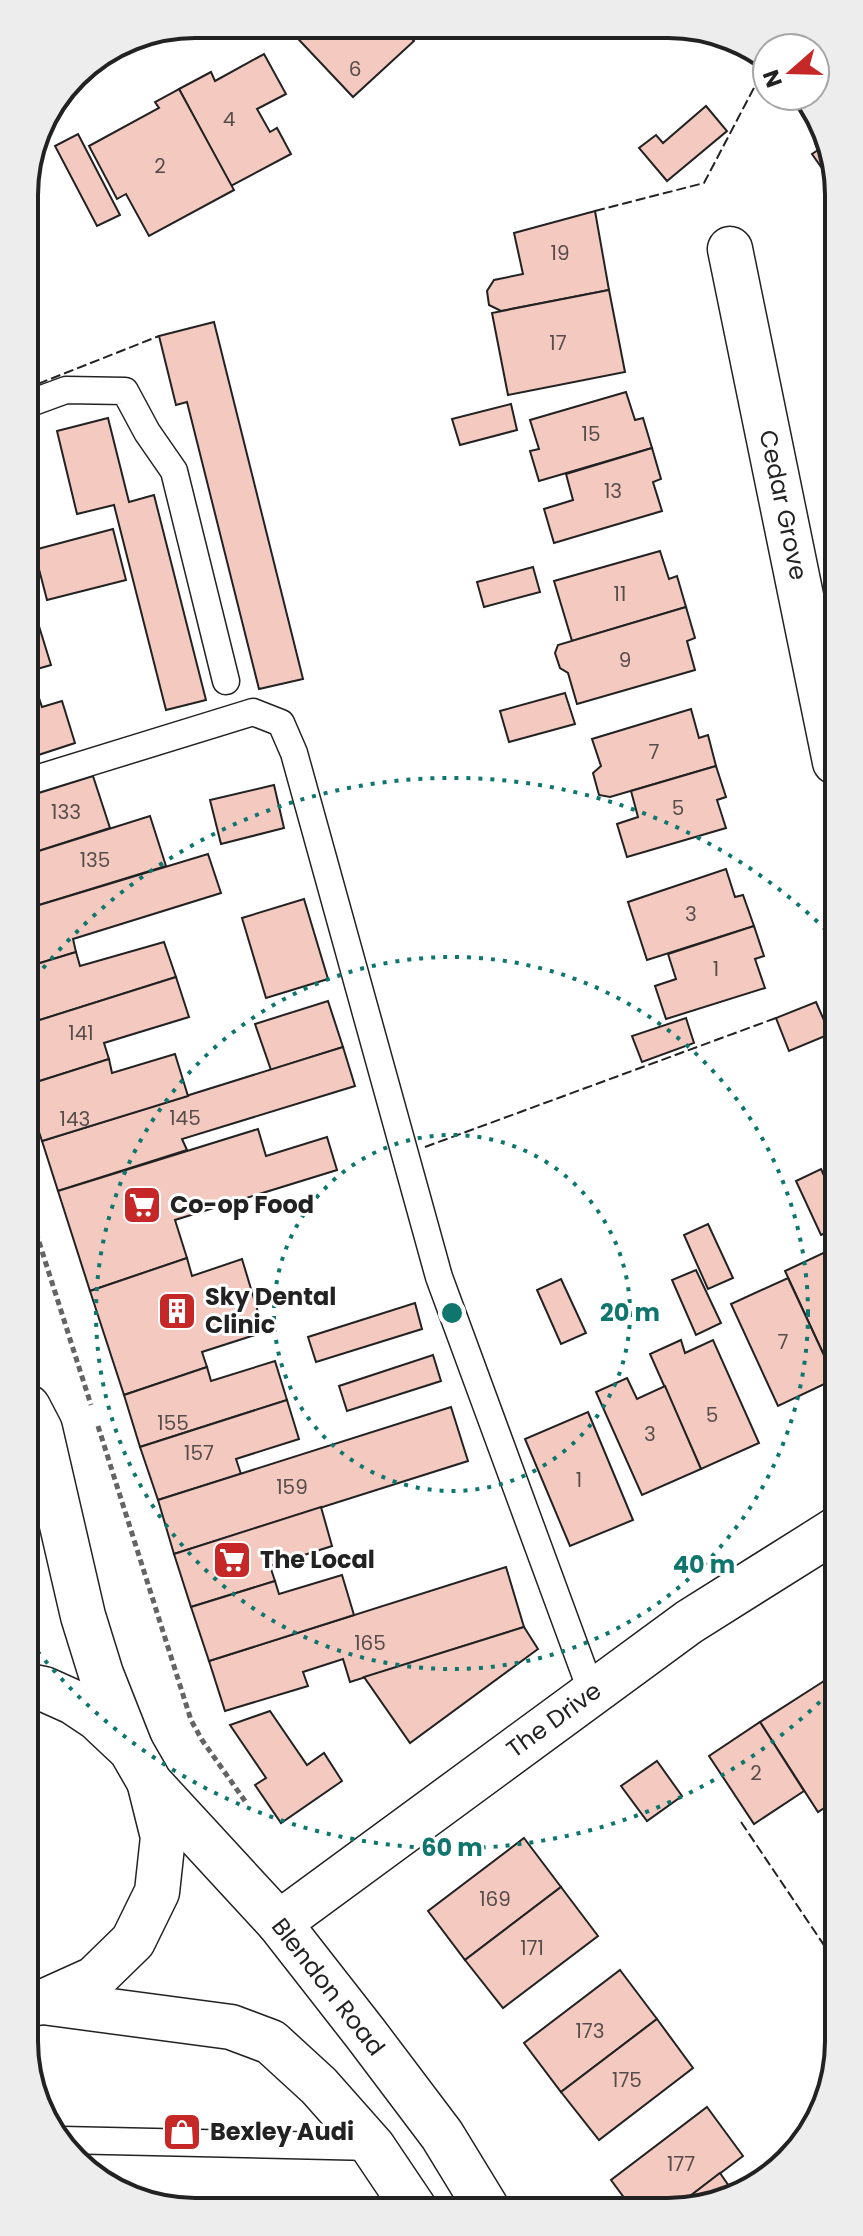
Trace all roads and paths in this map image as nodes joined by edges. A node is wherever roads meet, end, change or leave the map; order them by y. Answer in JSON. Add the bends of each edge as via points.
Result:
{"nodes":[{"id":1,"x":730,"y":249,"type":"dead end"},
{"id":2,"x":38,"y":400,"type":"edge"},
{"id":3,"x":226,"y":681,"type":"dead end"},
{"id":4,"x":825,"y":713,"type":"edge"},
{"id":5,"x":38,"y":778,"type":"edge"},
{"id":6,"x":38,"y":1239,"type":"edge"},
{"id":7,"x":38,"y":1426,"type":"edge"},
{"id":8,"x":825,"y":1537,"type":"edge"},
{"id":9,"x":38,"y":1688,"type":"edge"},
{"id":10,"x":592,"y":1693,"type":"junction"},
{"id":11,"x":140,"y":1767,"type":"junction"},
{"id":12,"x":253,"y":1813,"type":"dead end"},
{"id":13,"x":279,"y":1923,"type":"junction"},
{"id":14,"x":38,"y":2002,"type":"edge"},
{"id":15,"x":38,"y":2003,"type":"edge"},
{"id":16,"x":74,"y":2140,"type":"edge"},
{"id":17,"x":373,"y":2147,"type":"junction"},
{"id":18,"x":407,"y":2198,"type":"edge"},
{"id":19,"x":480,"y":2198,"type":"edge"}],
"edges":[{"from":1,"to":4,"type":"main road","name":"Cedar Grove"},
{"from":2,"to":3,"type":"lane","via":[[66,390],[125,391],[174,471]]},
{"from":5,"to":10,"type":"lane","via":[[253,712],[281,723],[294,753],[439,1277]]},
{"from":6,"to":12,"type":"path","via":[[191,1720]]},
{"from":7,"to":11,"type":"main road","name":"Blendon Road","via":[[83,1616]]},
{"from":8,"to":10,"type":"main road","name":"The Drive","via":[[689,1622]]},
{"from":9,"to":11,"type":"main road","name":"Blendon Road","via":[[97,1718]]},
{"from":10,"to":13,"type":"main road","name":"The Drive"},
{"from":11,"to":13,"type":"main road","name":"Blendon Road"},
{"from":11,"to":14,"type":"main road","name":"Blendon Road","via":[[163,1837],[157,1892],[133,1941],[94,1979]]},
{"from":13,"to":19,"type":"main road","name":"Blendon Road","via":[[442,2135]]},
{"from":15,"to":17,"type":"main road","name":"Blendon Road","via":[[231,2027],[271,2042]]},
{"from":16,"to":17,"type":"lane"},
{"from":17,"to":18,"type":"main road","name":"Blendon Road"}]}
